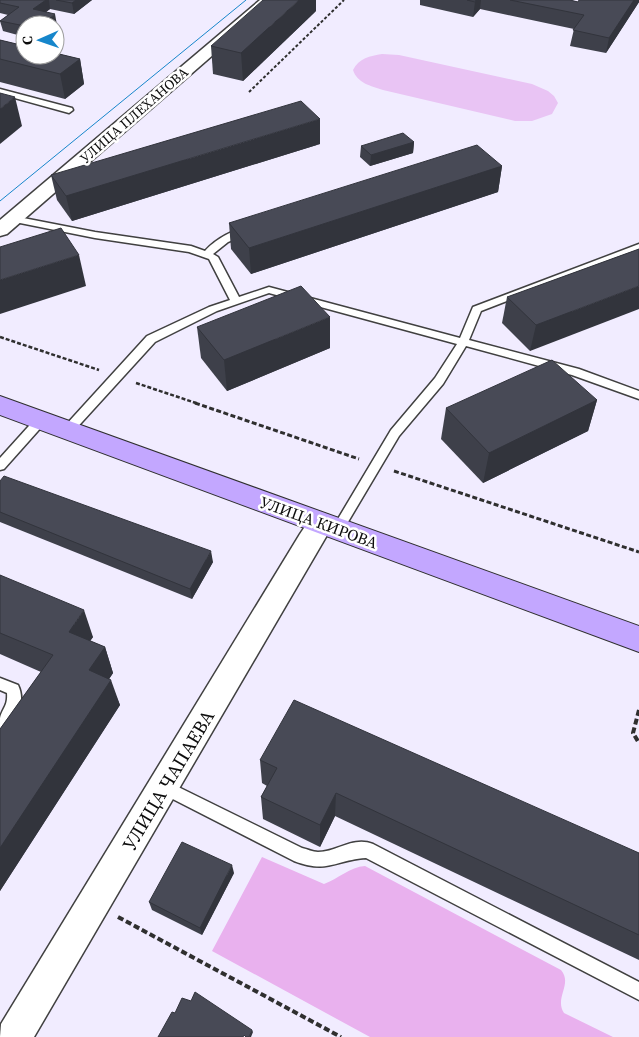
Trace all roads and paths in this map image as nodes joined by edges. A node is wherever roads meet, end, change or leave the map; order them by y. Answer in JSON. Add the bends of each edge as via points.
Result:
{"nodes":[{"id":1,"x":269,"y":0,"type":"edge"},
{"id":2,"x":344,"y":0,"type":"edge"},
{"id":3,"x":0,"y":91,"type":"edge"},
{"id":4,"x":249,"y":92,"type":"dead end"},
{"id":5,"x":68,"y":110,"type":"dead end"},
{"id":6,"x":13,"y":219,"type":"junction"},
{"id":7,"x":261,"y":227,"type":"edge"},
{"id":8,"x":0,"y":230,"type":"edge"},
{"id":9,"x":639,"y":247,"type":"edge"},
{"id":10,"x":206,"y":255,"type":"junction"},
{"id":11,"x":236,"y":301,"type":"junction"},
{"id":12,"x":0,"y":337,"type":"edge"},
{"id":13,"x":463,"y":342,"type":"junction"},
{"id":14,"x":117,"y":376,"type":"junction"},
{"id":15,"x":639,"y":395,"type":"edge"},
{"id":16,"x":0,"y":405,"type":"edge"},
{"id":17,"x":41,"y":420,"type":"junction"},
{"id":18,"x":68,"y":430,"type":"junction"},
{"id":19,"x":376,"y":465,"type":"junction"},
{"id":20,"x":0,"y":466,"type":"edge"},
{"id":21,"x":330,"y":526,"type":"junction"},
{"id":22,"x":639,"y":552,"type":"edge"},
{"id":23,"x":639,"y":639,"type":"edge"},
{"id":24,"x":0,"y":684,"type":"edge"},
{"id":25,"x":639,"y":710,"type":"edge"},
{"id":26,"x":0,"y":729,"type":"edge"},
{"id":27,"x":639,"y":743,"type":"edge"},
{"id":28,"x":164,"y":787,"type":"junction"},
{"id":29,"x":94,"y":904,"type":"junction"},
{"id":30,"x":639,"y":991,"type":"edge"},
{"id":31,"x":14,"y":1037,"type":"edge"},
{"id":32,"x":341,"y":1037,"type":"edge"}],
"edges":[{"from":1,"to":6,"type":"street","name":"УЛИЦА ПЛЕХАНОВА"},
{"from":2,"to":4,"type":"path"},
{"from":3,"to":5,"type":"lane"},
{"from":6,"to":8,"type":"street","name":"УЛИЦА ПЛЕХАНОВА"},
{"from":6,"to":10,"type":"lane","via":[[191,249]]},
{"from":7,"to":10,"type":"lane","via":[[232,236]]},
{"from":9,"to":13,"type":"lane","via":[[477,309]]},
{"from":10,"to":11,"type":"lane","via":[[214,257]]},
{"from":11,"to":13,"type":"lane","via":[[269,290]]},
{"from":11,"to":14,"type":"lane","via":[[151,339]]},
{"from":12,"to":14,"type":"path"},
{"from":13,"to":15,"type":"lane","via":[[575,372]]},
{"from":13,"to":19,"type":"lane","via":[[439,381],[395,433]]},
{"from":14,"to":18,"type":"lane"},
{"from":14,"to":19,"type":"path"},
{"from":16,"to":17,"type":"main road","name":"УЛИЦА КИРОВА"},
{"from":17,"to":18,"type":"main road","name":"УЛИЦА КИРОВА"},
{"from":17,"to":20,"type":"lane"},
{"from":18,"to":21,"type":"main road","name":"УЛИЦА КИРОВА"},
{"from":19,"to":21,"type":"lane"},
{"from":19,"to":22,"type":"path"},
{"from":21,"to":23,"type":"main road","name":"УЛИЦА КИРОВА"},
{"from":21,"to":28,"type":"street","name":"УЛИЦА ЧАПАЕВА","via":[[309,542]]},
{"from":24,"to":26,"type":"lane","via":[[13,690],[16,699],[14,709]]},
{"from":25,"to":27,"type":"path","via":[[633,733]]},
{"from":28,"to":29,"type":"street","name":"УЛИЦА ЧАПАЕВА"},
{"from":28,"to":30,"type":"lane","via":[[300,855],[317,860],[348,851],[366,850]]},
{"from":29,"to":31,"type":"street","name":"УЛИЦА ЧАПАЕВА"},
{"from":29,"to":32,"type":"path"}]}
